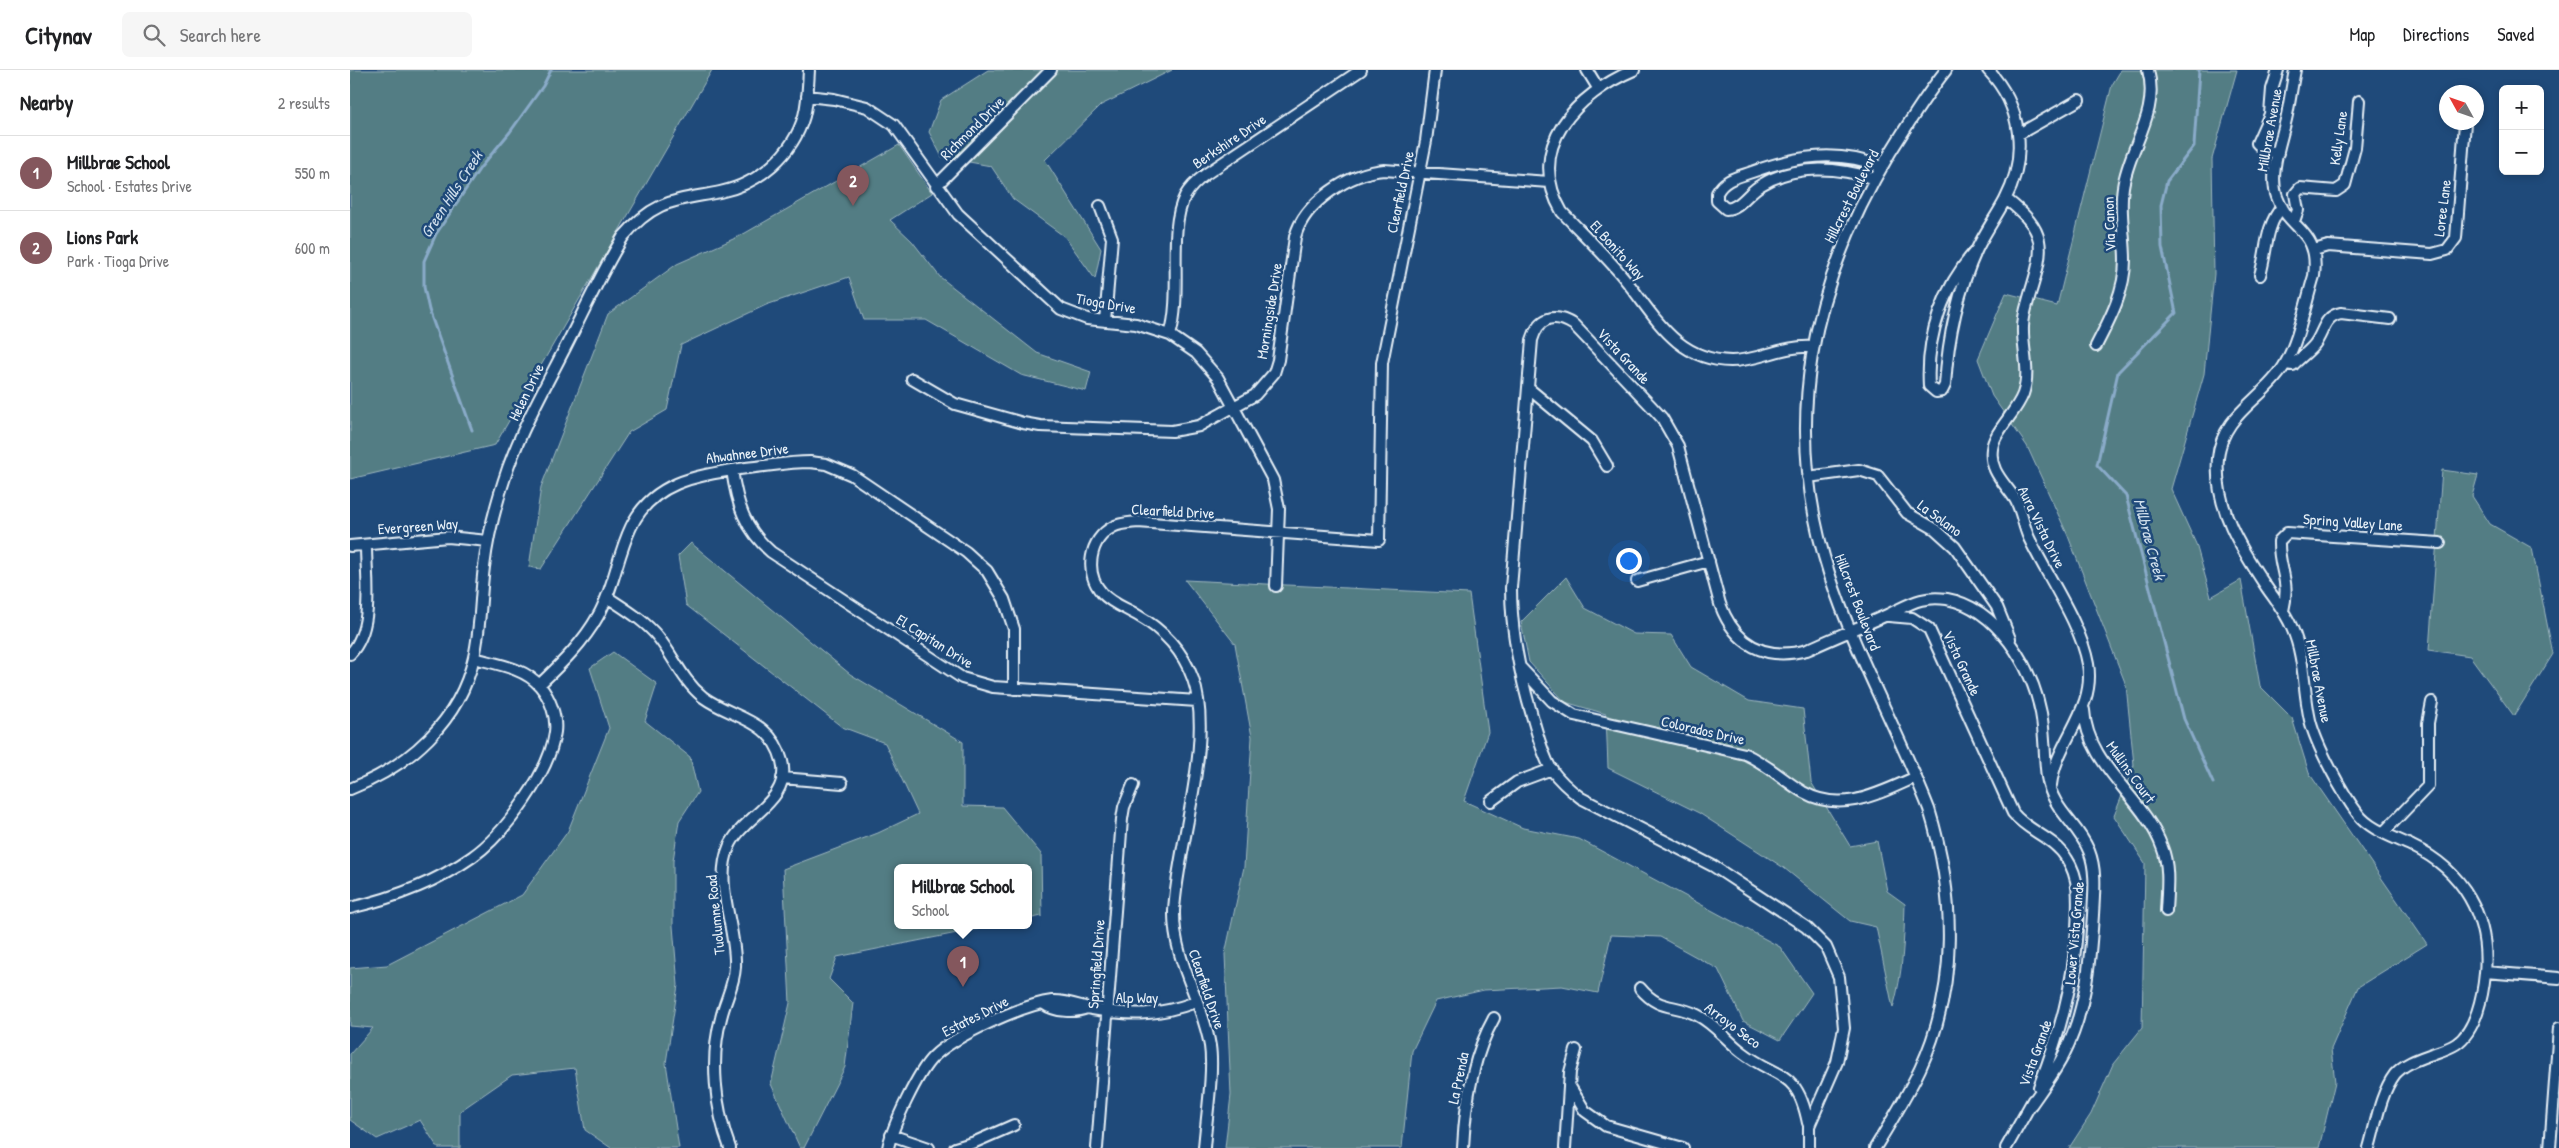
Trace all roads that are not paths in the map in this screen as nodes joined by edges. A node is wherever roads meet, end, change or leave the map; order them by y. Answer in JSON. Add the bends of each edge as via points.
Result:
{"nodes":[{"id":1,"x":809,"y":70,"type":"edge"},
{"id":2,"x":1051,"y":70,"type":"edge"},
{"id":3,"x":1361,"y":70,"type":"edge"},
{"id":4,"x":1435,"y":70,"type":"edge"},
{"id":5,"x":1587,"y":70,"type":"edge"},
{"id":6,"x":1634,"y":70,"type":"edge"},
{"id":7,"x":1946,"y":70,"type":"edge"},
{"id":8,"x":1988,"y":70,"type":"edge"},
{"id":9,"x":2148,"y":70,"type":"edge"},
{"id":10,"x":2278,"y":70,"type":"edge"},
{"id":11,"x":2295,"y":70,"type":"edge"},
{"id":12,"x":1598,"y":88,"type":"junction"},
{"id":13,"x":808,"y":96,"type":"junction"},
{"id":14,"x":2079,"y":100,"type":"dead end"},
{"id":15,"x":2358,"y":101,"type":"dead end"},
{"id":16,"x":2464,"y":130,"type":"edge"},
{"id":17,"x":2019,"y":134,"type":"junction"},
{"id":18,"x":2278,"y":153,"type":"junction"},
{"id":19,"x":1882,"y":167,"type":"junction"},
{"id":20,"x":1419,"y":172,"type":"junction"},
{"id":21,"x":1874,"y":179,"type":"junction"},
{"id":22,"x":1549,"y":182,"type":"junction"},
{"id":23,"x":936,"y":186,"type":"junction"},
{"id":24,"x":2006,"y":199,"type":"junction"},
{"id":25,"x":1100,"y":206,"type":"dead end"},
{"id":26,"x":2282,"y":207,"type":"junction"},
{"id":27,"x":2294,"y":221,"type":"junction"},
{"id":28,"x":1977,"y":249,"type":"junction"},
{"id":29,"x":2314,"y":250,"type":"junction"},
{"id":30,"x":2260,"y":275,"type":"dead end"},
{"id":31,"x":2390,"y":319,"type":"dead end"},
{"id":32,"x":1105,"y":320,"type":"junction"},
{"id":33,"x":1170,"y":335,"type":"junction"},
{"id":34,"x":2096,"y":346,"type":"dead end"},
{"id":35,"x":1813,"y":347,"type":"junction"},
{"id":36,"x":2285,"y":364,"type":"junction"},
{"id":37,"x":912,"y":379,"type":"dead end"},
{"id":38,"x":1528,"y":388,"type":"junction"},
{"id":39,"x":1234,"y":408,"type":"junction"},
{"id":40,"x":1606,"y":466,"type":"dead end"},
{"id":41,"x":732,"y":470,"type":"junction"},
{"id":42,"x":1808,"y":477,"type":"junction"},
{"id":43,"x":1278,"y":533,"type":"junction"},
{"id":44,"x":488,"y":540,"type":"junction"},
{"id":45,"x":2440,"y":543,"type":"dead end"},
{"id":46,"x":350,"y":546,"type":"edge"},
{"id":47,"x":366,"y":546,"type":"junction"},
{"id":48,"x":1709,"y":562,"type":"junction"},
{"id":49,"x":1636,"y":581,"type":"dead end"},
{"id":50,"x":1276,"y":586,"type":"dead end"},
{"id":51,"x":607,"y":597,"type":"junction"},
{"id":52,"x":2283,"y":611,"type":"junction"},
{"id":53,"x":1886,"y":616,"type":"junction"},
{"id":54,"x":1851,"y":630,"type":"junction"},
{"id":55,"x":2014,"y":650,"type":"junction"},
{"id":56,"x":350,"y":654,"type":"edge"},
{"id":57,"x":474,"y":658,"type":"junction"},
{"id":58,"x":1518,"y":664,"type":"junction"},
{"id":59,"x":540,"y":685,"type":"junction"},
{"id":60,"x":1014,"y":688,"type":"junction"},
{"id":61,"x":1197,"y":701,"type":"junction"},
{"id":62,"x":2432,"y":702,"type":"dead end"},
{"id":63,"x":2084,"y":709,"type":"junction"},
{"id":64,"x":1552,"y":769,"type":"junction"},
{"id":65,"x":1916,"y":777,"type":"junction"},
{"id":66,"x":782,"y":778,"type":"junction"},
{"id":67,"x":842,"y":783,"type":"dead end"},
{"id":68,"x":1134,"y":785,"type":"dead end"},
{"id":69,"x":350,"y":789,"type":"edge"},
{"id":70,"x":2052,"y":794,"type":"junction"},
{"id":71,"x":1491,"y":801,"type":"dead end"},
{"id":72,"x":2384,"y":832,"type":"junction"},
{"id":73,"x":350,"y":908,"type":"edge"},
{"id":74,"x":2166,"y":911,"type":"dead end"},
{"id":75,"x":2485,"y":972,"type":"junction"},
{"id":76,"x":2559,"y":978,"type":"edge"},
{"id":77,"x":1640,"y":988,"type":"dead end"},
{"id":78,"x":1196,"y":1002,"type":"junction"},
{"id":79,"x":1107,"y":1012,"type":"junction"},
{"id":80,"x":1494,"y":1018,"type":"dead end"},
{"id":81,"x":2559,"y":1028,"type":"edge"},
{"id":82,"x":1576,"y":1050,"type":"dead end"},
{"id":83,"x":1569,"y":1085,"type":"junction"},
{"id":84,"x":2031,"y":1105,"type":"junction"},
{"id":85,"x":1014,"y":1125,"type":"dead end"},
{"id":86,"x":1809,"y":1126,"type":"junction"},
{"id":87,"x":891,"y":1135,"type":"junction"},
{"id":88,"x":730,"y":1148,"type":"edge"},
{"id":89,"x":888,"y":1148,"type":"edge"},
{"id":90,"x":929,"y":1148,"type":"edge"},
{"id":91,"x":955,"y":1148,"type":"edge"},
{"id":92,"x":1098,"y":1148,"type":"edge"},
{"id":93,"x":1204,"y":1148,"type":"edge"},
{"id":94,"x":1463,"y":1148,"type":"edge"},
{"id":95,"x":1565,"y":1148,"type":"edge"},
{"id":96,"x":1683,"y":1148,"type":"edge"},
{"id":97,"x":1809,"y":1148,"type":"edge"},
{"id":98,"x":1875,"y":1148,"type":"edge"},
{"id":99,"x":2006,"y":1148,"type":"edge"},
{"id":100,"x":2369,"y":1148,"type":"edge"},
{"id":101,"x":2550,"y":1148,"type":"edge"}],
"edges":[{"from":1,"to":13,"type":"street","name":"Helen Drive"},
{"from":2,"to":23,"type":"street","name":"Richmond Drive"},
{"from":3,"to":33,"type":"street","name":"Berkshire Drive","via":[[1206,174],[1185,196],[1177,226],[1177,299]]},
{"from":4,"to":20,"type":"street","name":"Clearfield Drive"},
{"from":5,"to":12,"type":"street"},
{"from":6,"to":12,"type":"street","name":"El Bonito Way"},
{"from":7,"to":19,"type":"street","name":"Hillcrest Boulevard","via":[[1919,106]]},
{"from":8,"to":17,"type":"street","via":[[2006,92]]},
{"from":9,"to":34,"type":"street","name":"Via Canon","via":[[2152,94],[2150,108],[2123,186],[2121,203],[2124,279]]},
{"from":10,"to":18,"type":"street","via":[[2272,89],[2270,114],[2257,143],[2264,150]]},
{"from":11,"to":18,"type":"street","name":"Millbrae Avenue"},
{"from":12,"to":22,"type":"street","name":"El Bonito Way","via":[[1583,99],[1560,128],[1553,146]]},
{"from":13,"to":23,"type":"street","name":"Tioga Drive","via":[[852,102],[883,116],[904,137]]},
{"from":13,"to":44,"type":"street","name":"Helen Drive","via":[[797,133],[774,164],[758,177],[721,192],[666,202],[635,223],[623,237],[522,434],[501,490]]},
{"from":14,"to":17,"type":"street"},
{"from":15,"to":27,"type":"street","name":"Kelly Lane","via":[[2355,148],[2345,185],[2336,191],[2300,188],[2295,194],[2298,210]]},
{"from":16,"to":29,"type":"street","name":"Loree Lane","via":[[2456,238],[2447,250],[2432,254],[2328,246]]},
{"from":17,"to":24,"type":"street","via":[[2017,168]]},
{"from":18,"to":26,"type":"street","name":"Millbrae Avenue","via":[[2274,185]]},
{"from":19,"to":21,"type":"street","name":"Hillcrest Boulevard"},
{"from":19,"to":21,"type":"street","via":[[1841,156],[1794,158],[1727,181],[1717,193],[1717,201],[1721,207],[1733,209],[1761,185],[1812,170],[1850,172]]},
{"from":20,"to":22,"type":"street","name":"Morningside Drive"},
{"from":20,"to":39,"type":"street","name":"Morningside Drive","via":[[1368,171],[1354,177],[1305,213],[1296,237],[1274,373],[1255,395]]},
{"from":20,"to":43,"type":"street","name":"Clearfield Drive","via":[[1382,363],[1379,540]]},
{"from":21,"to":35,"type":"street","name":"Hillcrest Boulevard","via":[[1836,261]]},
{"from":22,"to":35,"type":"street","name":"El Bonito Way","via":[[1562,212],[1610,261],[1658,324],[1677,343],[1700,355],[1732,361],[1791,347]]},
{"from":23,"to":32,"type":"street","name":"Tioga Drive","via":[[969,224],[1061,309],[1072,315]]},
{"from":24,"to":28,"type":"street"},
{"from":24,"to":63,"type":"street","name":"Aura Vista Drive","via":[[2036,229],[2040,256],[2023,326],[2024,393],[1992,448],[1991,460],[2000,480],[2014,498],[2029,538],[2084,649],[2089,681]]},
{"from":25,"to":32,"type":"street","via":[[1112,238]]},
{"from":26,"to":27,"type":"street","name":"Millbrae Avenue"},
{"from":26,"to":30,"type":"street","via":[[2269,227]]},
{"from":27,"to":29,"type":"street","name":"Millbrae Avenue"},
{"from":28,"to":28,"type":"street","via":[[1956,275],[1939,313],[1928,374],[1929,386],[1936,392],[1945,386],[1953,317]]},
{"from":29,"to":36,"type":"street","name":"Millbrae Avenue","via":[[2314,276]]},
{"from":31,"to":36,"type":"street","via":[[2333,314],[2327,319],[2316,343],[2293,365]]},
{"from":32,"to":33,"type":"street","name":"Tioga Drive","via":[[1136,324]]},
{"from":33,"to":39,"type":"street","name":"Tioga Drive","via":[[1207,364]]},
{"from":35,"to":42,"type":"street","name":"Hillcrest Boulevard","via":[[1806,412]]},
{"from":36,"to":52,"type":"street","name":"Millbrae Avenue","via":[[2227,428],[2220,442],[2218,477],[2220,496],[2234,533]]},
{"from":37,"to":39,"type":"street","name":"Morningside Drive","via":[[955,404],[1040,426],[1172,431],[1199,426]]},
{"from":38,"to":40,"type":"street","via":[[1592,441]]},
{"from":38,"to":48,"type":"street","name":"Vista Grande","via":[[1536,329],[1544,320],[1565,319],[1651,406],[1670,432],[1684,462]]},
{"from":38,"to":58,"type":"street","name":"Vista Grande","via":[[1511,588]]},
{"from":39,"to":43,"type":"street","name":"Tioga Drive","via":[[1273,480],[1279,509]]},
{"from":41,"to":51,"type":"street","name":"Ahwahnee Drive","via":[[682,480],[652,499],[632,525]]},
{"from":41,"to":60,"type":"street","name":"El Capitan Drive","via":[[741,515],[750,531],[772,552],[954,674],[976,684]]},
{"from":41,"to":60,"type":"street","name":"Ahwahnee Drive","via":[[794,462],[839,468],[966,552],[996,584],[1010,613],[1015,644]]},
{"from":42,"to":54,"type":"street","name":"Hillcrest Boulevard","via":[[1820,542]]},
{"from":42,"to":55,"type":"street","name":"La Solano","via":[[1859,470],[1878,476],[1907,513],[1935,529],[1955,547],[1997,606]]},
{"from":43,"to":50,"type":"street","name":"Tioga Drive"},
{"from":43,"to":61,"type":"street","name":"Clearfield Drive","via":[[1125,523],[1101,536],[1094,548],[1091,562],[1093,578],[1101,592],[1153,625],[1174,645],[1188,666]]},
{"from":44,"to":47,"type":"street","name":"Evergreen Way","via":[[448,537]]},
{"from":44,"to":57,"type":"street","name":"Helen Drive"},
{"from":45,"to":52,"type":"street","name":"Spring Valley Lane","via":[[2287,532],[2282,536],[2279,547],[2287,580]]},
{"from":46,"to":47,"type":"street","name":"Evergreen Way"},
{"from":47,"to":56,"type":"street","via":[[366,619],[361,636]]},
{"from":48,"to":49,"type":"street"},
{"from":48,"to":54,"type":"street","name":"Vista Grande","via":[[1726,620],[1743,640],[1754,647],[1773,653],[1793,653]]},
{"from":51,"to":59,"type":"street","name":"Ahwahnee Drive","via":[[588,632]]},
{"from":51,"to":66,"type":"street","via":[[633,614],[657,636],[688,684],[728,712],[756,723],[767,733],[782,762]]},
{"from":52,"to":72,"type":"street","name":"Millbrae Avenue","via":[[2298,643],[2310,723],[2318,741],[2360,816]]},
{"from":53,"to":54,"type":"street","name":"Vista Grande"},
{"from":53,"to":55,"type":"street","name":"Lower Vista Grande","via":[[1922,600],[1934,598],[1960,603],[1984,616]]},
{"from":53,"to":84,"type":"street","name":"Vista Grande","via":[[1912,618],[1929,629],[2013,813],[2058,847],[2073,869],[2079,898],[2071,988],[2060,1030]]},
{"from":54,"to":65,"type":"street","name":"Hillcrest Boulevard"},
{"from":55,"to":70,"type":"street","name":"Lower Vista Grande","via":[[2028,674],[2041,710],[2047,778]]},
{"from":57,"to":59,"type":"street","via":[[516,670]]},
{"from":57,"to":69,"type":"street","name":"Helen Drive","via":[[455,704],[425,744],[388,772]]},
{"from":58,"to":64,"type":"street","name":"Vista Grande","via":[[1540,744]]},
{"from":58,"to":65,"type":"street","name":"Colorados Drive","via":[[1552,701],[1574,715],[1745,754],[1817,798],[1846,802],[1860,800]]},
{"from":59,"to":73,"type":"street","via":[[549,699],[555,732],[534,784],[505,828],[473,856],[433,880],[388,898]]},
{"from":60,"to":61,"type":"street","name":"El Capitan Drive"},
{"from":61,"to":78,"type":"street","name":"Clearfield Drive","via":[[1196,766],[1174,911],[1177,948]]},
{"from":62,"to":72,"type":"street","via":[[2428,723],[2428,786]]},
{"from":63,"to":70,"type":"street","via":[[2054,772]]},
{"from":63,"to":74,"type":"street","name":"Mullins Court","via":[[2092,744],[2144,816],[2162,847],[2166,861]]},
{"from":64,"to":71,"type":"street","via":[[1516,782]]},
{"from":64,"to":86,"type":"street","name":"Vista Grande","via":[[1570,790],[1592,805],[1714,866],[1806,927],[1826,947],[1839,977],[1844,1028],[1838,1062]]},
{"from":65,"to":98,"type":"street","name":"Hillcrest Boulevard","via":[[1939,841],[1946,874],[1950,939],[1947,970],[1941,1005],[1921,1067]]},
{"from":66,"to":67,"type":"street"},
{"from":66,"to":88,"type":"street","name":"Tuolumne Road","via":[[770,802],[737,834],[725,864],[724,881],[735,966],[733,984],[717,1032],[716,1077],[719,1108]]},
{"from":68,"to":79,"type":"street","name":"Springfield Drive","via":[[1122,819]]},
{"from":70,"to":84,"type":"street","name":"Lower Vista Grande","via":[[2063,815],[2084,840],[2091,858],[2095,879],[2091,945],[2085,990],[2072,1035],[2064,1055]]},
{"from":72,"to":75,"type":"street","name":"Millbrae Avenue","via":[[2432,857],[2464,887],[2472,899],[2484,935]]},
{"from":75,"to":76,"type":"street"},
{"from":75,"to":100,"type":"street","name":"Millbrae Avenue","via":[[2478,1006],[2465,1035],[2453,1046],[2406,1064],[2396,1073],[2385,1093]]},
{"from":77,"to":86,"type":"street","name":"Arroyo Seco","via":[[1660,1005],[1684,1010],[1707,1020],[1741,1051],[1789,1079],[1802,1098]]},
{"from":78,"to":79,"type":"street","name":"Alp Way","via":[[1160,1013]]},
{"from":78,"to":93,"type":"street","name":"Clearfield Drive","via":[[1211,1048]]},
{"from":79,"to":87,"type":"street","name":"Estates Drive","via":[[1080,1004],[1051,1001],[1024,1007],[948,1045],[932,1058],[922,1073]]},
{"from":79,"to":92,"type":"street","name":"Springfield Drive"},
{"from":80,"to":94,"type":"street","name":"La Prenda","via":[[1484,1038],[1470,1086]]},
{"from":81,"to":101,"type":"street"},
{"from":82,"to":83,"type":"street"},
{"from":83,"to":95,"type":"street"},
{"from":83,"to":96,"type":"street","via":[[1585,1111],[1606,1126]]},
{"from":84,"to":99,"type":"street","name":"Vista Grande"},
{"from":85,"to":91,"type":"street"},
{"from":86,"to":97,"type":"street","name":"Vista Grande"},
{"from":87,"to":89,"type":"street","name":"Estates Drive"},
{"from":87,"to":90,"type":"street"}]}
